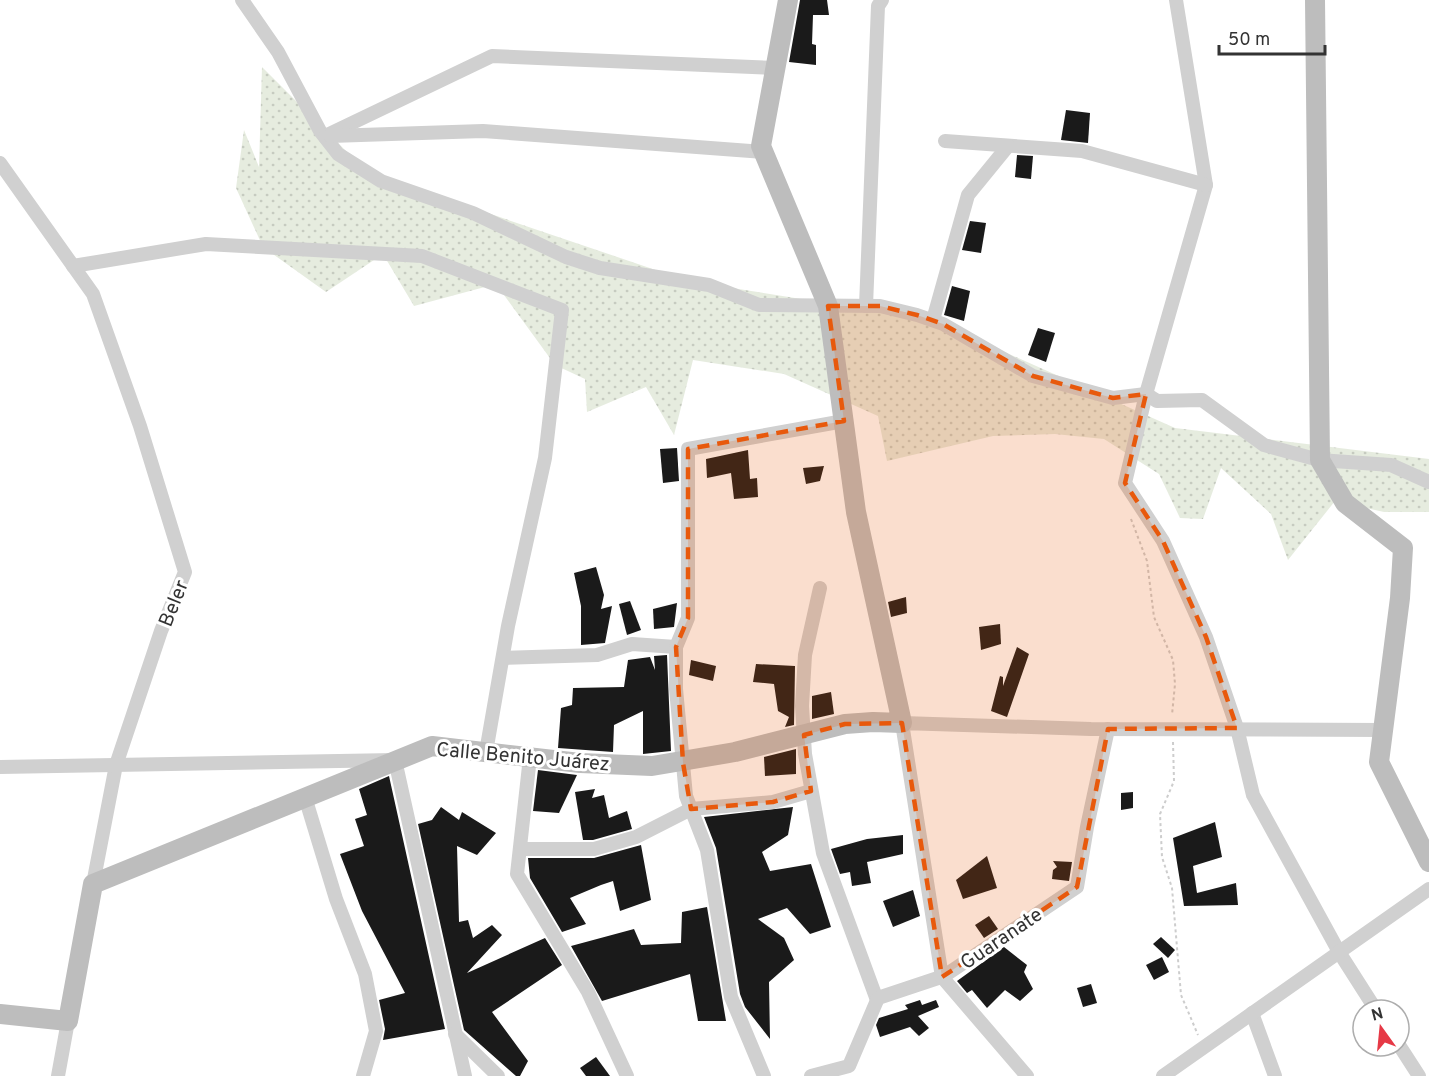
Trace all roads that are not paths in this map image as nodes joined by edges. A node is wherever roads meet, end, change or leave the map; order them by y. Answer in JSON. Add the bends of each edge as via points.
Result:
{"nodes":[{"id":1,"x":242,"y":0,"type":"edge"},
{"id":2,"x":788,"y":0,"type":"edge"},
{"id":3,"x":882,"y":0,"type":"edge"},
{"id":4,"x":1176,"y":0,"type":"edge"},
{"id":5,"x":1315,"y":0,"type":"edge"},
{"id":6,"x":776,"y":68,"type":"junction"},
{"id":7,"x":325,"y":136,"type":"junction"},
{"id":8,"x":945,"y":141,"type":"dead end"},
{"id":9,"x":1008,"y":146,"type":"junction"},
{"id":10,"x":764,"y":152,"type":"junction"},
{"id":11,"x":0,"y":163,"type":"edge"},
{"id":12,"x":1206,"y":184,"type":"junction"},
{"id":13,"x":73,"y":266,"type":"junction"},
{"id":14,"x":828,"y":306,"type":"junction"},
{"id":15,"x":866,"y":306,"type":"junction"},
{"id":16,"x":933,"y":320,"type":"junction"},
{"id":17,"x":1146,"y":394,"type":"junction"},
{"id":18,"x":844,"y":421,"type":"junction"},
{"id":19,"x":1320,"y":460,"type":"junction"},
{"id":20,"x":1429,"y":483,"type":"edge"},
{"id":21,"x":820,"y":588,"type":"dead end"},
{"id":22,"x":676,"y":647,"type":"junction"},
{"id":23,"x":503,"y":658,"type":"junction"},
{"id":24,"x":902,"y":723,"type":"junction"},
{"id":25,"x":1237,"y":728,"type":"junction"},
{"id":26,"x":1108,"y":729,"type":"junction"},
{"id":27,"x":1383,"y":729,"type":"junction"},
{"id":28,"x":804,"y":735,"type":"junction"},
{"id":29,"x":486,"y":752,"type":"junction"},
{"id":30,"x":530,"y":757,"type":"junction"},
{"id":31,"x":395,"y":760,"type":"junction"},
{"id":32,"x":683,"y":763,"type":"junction"},
{"id":33,"x":116,"y":765,"type":"junction"},
{"id":34,"x":0,"y":767,"type":"edge"},
{"id":35,"x":811,"y":791,"type":"junction"},
{"id":36,"x":305,"y":797,"type":"junction"},
{"id":37,"x":691,"y":808,"type":"junction"},
{"id":38,"x":521,"y":849,"type":"junction"},
{"id":39,"x":1429,"y":862,"type":"edge"},
{"id":40,"x":93,"y":884,"type":"junction"},
{"id":41,"x":1429,"y":889,"type":"edge"},
{"id":42,"x":1339,"y":952,"type":"junction"},
{"id":43,"x":942,"y":977,"type":"junction"},
{"id":44,"x":1368,"y":998,"type":"edge"},
{"id":45,"x":877,"y":1000,"type":"junction"},
{"id":46,"x":1252,"y":1013,"type":"junction"},
{"id":47,"x":0,"y":1014,"type":"edge"},
{"id":48,"x":68,"y":1021,"type":"junction"},
{"id":49,"x":454,"y":1034,"type":"junction"},
{"id":50,"x":1407,"y":1058,"type":"edge"},
{"id":51,"x":852,"y":1060,"type":"junction"},
{"id":52,"x":58,"y":1076,"type":"edge"},
{"id":53,"x":363,"y":1076,"type":"edge"},
{"id":54,"x":465,"y":1076,"type":"edge"},
{"id":55,"x":498,"y":1076,"type":"edge"},
{"id":56,"x":627,"y":1076,"type":"edge"},
{"id":57,"x":764,"y":1076,"type":"edge"},
{"id":58,"x":811,"y":1076,"type":"edge"},
{"id":59,"x":856,"y":1076,"type":"edge"},
{"id":60,"x":1027,"y":1076,"type":"edge"},
{"id":61,"x":1163,"y":1076,"type":"edge"},
{"id":62,"x":1275,"y":1076,"type":"edge"},
{"id":63,"x":1419,"y":1076,"type":"edge"}],
"edges":[{"from":1,"to":7,"type":"street","via":[[278,52]]},
{"from":2,"to":6,"type":"main road"},
{"from":3,"to":15,"type":"street","via":[[878,6]]},
{"from":4,"to":12,"type":"street"},
{"from":5,"to":19,"type":"main road"},
{"from":6,"to":7,"type":"street","via":[[492,56]]},
{"from":6,"to":10,"type":"main road","via":[[761,146]]},
{"from":7,"to":10,"type":"street","via":[[483,131]]},
{"from":7,"to":14,"type":"street","via":[[338,154],[381,181],[473,213],[576,261],[709,285],[759,304]]},
{"from":8,"to":9,"type":"street"},
{"from":9,"to":12,"type":"street","via":[[1082,151]]},
{"from":9,"to":16,"type":"street","via":[[968,195]]},
{"from":10,"to":14,"type":"main road"},
{"from":11,"to":13,"type":"street","name":"Beler"},
{"from":12,"to":17,"type":"street"},
{"from":13,"to":23,"type":"street","via":[[206,244],[422,256],[562,309],[544,458]]},
{"from":13,"to":33,"type":"street","name":"Beler","via":[[93,294],[140,426],[185,572]]},
{"from":14,"to":15,"type":"street"},
{"from":14,"to":18,"type":"main road"},
{"from":15,"to":16,"type":"street"},
{"from":16,"to":17,"type":"street","via":[[1033,376],[1113,398]]},
{"from":17,"to":19,"type":"street","via":[[1157,401],[1202,400],[1264,445]]},
{"from":17,"to":25,"type":"street","via":[[1125,483],[1164,541],[1206,637]]},
{"from":18,"to":22,"type":"street","via":[[688,449],[688,618]]},
{"from":18,"to":24,"type":"main road","via":[[856,512]]},
{"from":19,"to":20,"type":"street","via":[[1391,465]]},
{"from":19,"to":27,"type":"main road","via":[[1345,503],[1403,548]]},
{"from":21,"to":28,"type":"street","via":[[805,655]]},
{"from":22,"to":23,"type":"street","via":[[632,644],[597,655]]},
{"from":22,"to":32,"type":"street"},
{"from":23,"to":29,"type":"street"},
{"from":24,"to":26,"type":"street"},
{"from":24,"to":28,"type":"main road","name":"Calle Benito Juárez","via":[[845,724]]},
{"from":24,"to":43,"type":"street"},
{"from":25,"to":26,"type":"street"},
{"from":25,"to":27,"type":"street"},
{"from":25,"to":42,"type":"street","via":[[1253,795]]},
{"from":26,"to":43,"type":"street","name":"Guaranate","via":[[1077,887]]},
{"from":27,"to":39,"type":"main road","via":[[1379,762]]},
{"from":28,"to":32,"type":"main road","name":"Calle Benito Juárez"},
{"from":28,"to":35,"type":"street"},
{"from":29,"to":30,"type":"main road","name":"Calle Benito Juárez"},
{"from":29,"to":31,"type":"main road","name":"Calle Benito Juárez","via":[[432,747]]},
{"from":30,"to":32,"type":"main road","name":"Calle Benito Juárez","via":[[652,766]]},
{"from":30,"to":38,"type":"street"},
{"from":31,"to":33,"type":"street"},
{"from":31,"to":36,"type":"main road","name":"Calle Benito Juárez"},
{"from":31,"to":49,"type":"street"},
{"from":32,"to":37,"type":"street"},
{"from":33,"to":34,"type":"street"},
{"from":33,"to":40,"type":"street","name":"Beler"},
{"from":35,"to":37,"type":"street","via":[[773,802]]},
{"from":35,"to":45,"type":"street","via":[[823,852]]},
{"from":36,"to":40,"type":"main road","name":"Calle Benito Juárez"},
{"from":36,"to":53,"type":"street","via":[[336,899],[365,974],[376,1031]]},
{"from":37,"to":38,"type":"street","via":[[636,837],[594,849]]},
{"from":37,"to":57,"type":"street","via":[[706,850],[731,998]]},
{"from":38,"to":56,"type":"street","via":[[518,874],[588,992]]},
{"from":40,"to":48,"type":"main road","name":"Beler"},
{"from":41,"to":42,"type":"street"},
{"from":42,"to":44,"type":"street"},
{"from":42,"to":46,"type":"street"},
{"from":43,"to":45,"type":"street","name":"Guaranate"},
{"from":43,"to":60,"type":"street"},
{"from":45,"to":51,"type":"street"},
{"from":46,"to":61,"type":"street"},
{"from":46,"to":62,"type":"street"},
{"from":47,"to":48,"type":"main road"},
{"from":48,"to":52,"type":"street","name":"Beler"},
{"from":49,"to":54,"type":"street"},
{"from":49,"to":55,"type":"street"},
{"from":50,"to":63,"type":"street"},
{"from":51,"to":58,"type":"street","via":[[849,1066]]},
{"from":51,"to":59,"type":"street"}]}
